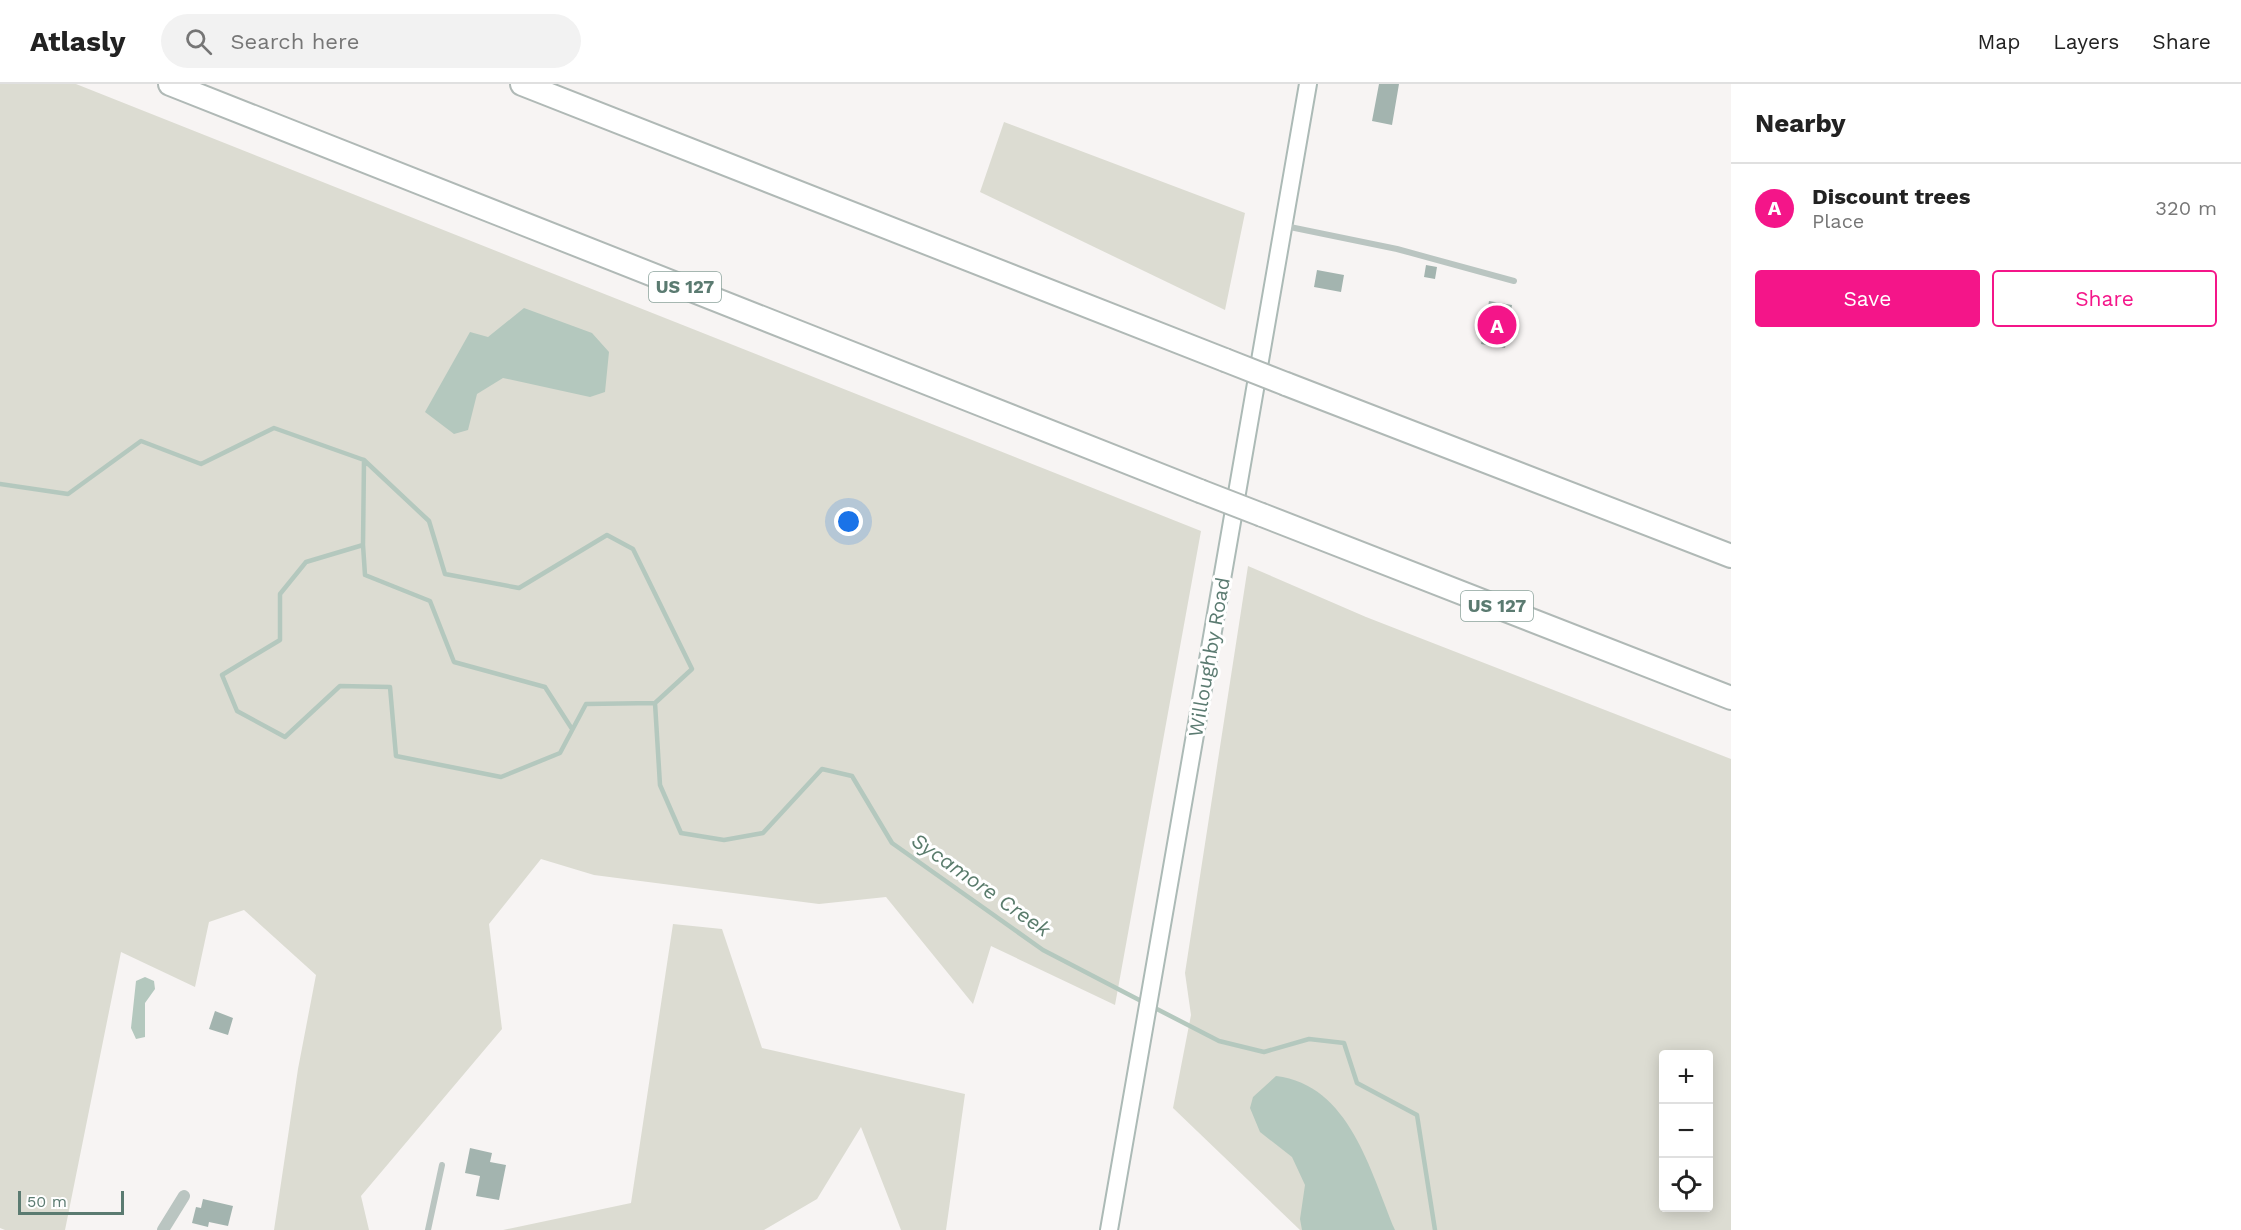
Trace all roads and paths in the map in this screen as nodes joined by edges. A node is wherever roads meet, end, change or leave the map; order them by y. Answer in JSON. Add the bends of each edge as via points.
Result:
{"nodes":[{"id":1,"x":170,"y":84,"type":"edge"},
{"id":2,"x":1308,"y":84,"type":"edge"},
{"id":3,"x":525,"y":85,"type":"edge"},
{"id":4,"x":1284,"y":226,"type":"junction"},
{"id":5,"x":1514,"y":281,"type":"dead end"},
{"id":6,"x":1731,"y":556,"type":"edge"},
{"id":7,"x":1731,"y":698,"type":"edge"},
{"id":8,"x":442,"y":1165,"type":"dead end"},
{"id":9,"x":184,"y":1196,"type":"dead end"},
{"id":10,"x":163,"y":1230,"type":"edge"},
{"id":11,"x":428,"y":1230,"type":"edge"},
{"id":12,"x":1109,"y":1230,"type":"edge"}],
"edges":[{"from":1,"to":7,"type":"highway","number":"US 127","bridge":true},
{"from":2,"to":4,"type":"street","name":"Willoughby Road"},
{"from":3,"to":6,"type":"highway","bridge":true},
{"from":4,"to":5,"type":"lane","via":[[1397,249]]},
{"from":4,"to":12,"type":"street","name":"Willoughby Road"},
{"from":8,"to":11,"type":"lane"},
{"from":9,"to":10,"type":"street"}]}
